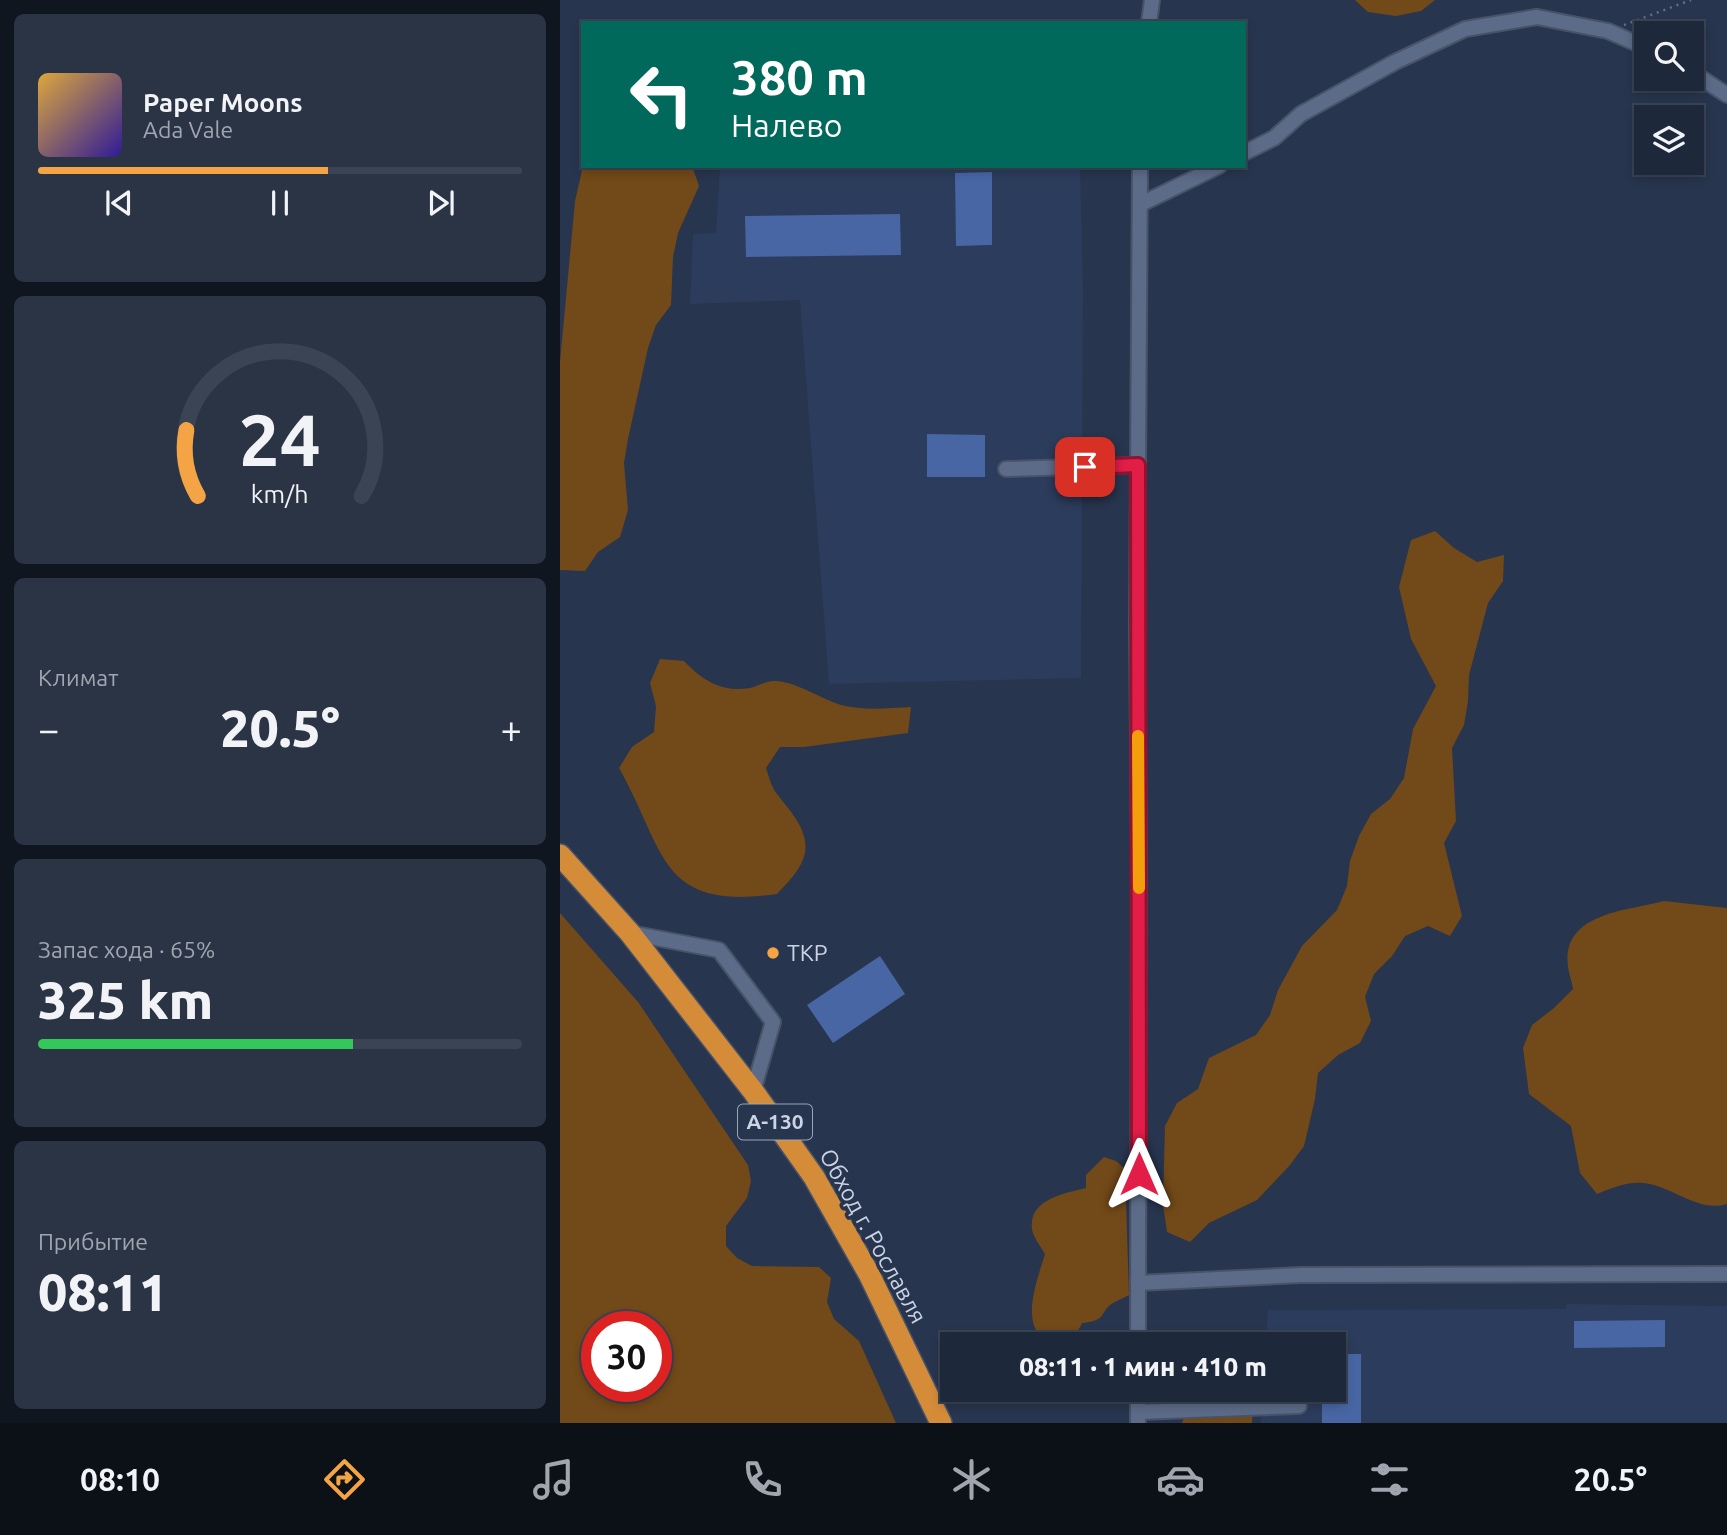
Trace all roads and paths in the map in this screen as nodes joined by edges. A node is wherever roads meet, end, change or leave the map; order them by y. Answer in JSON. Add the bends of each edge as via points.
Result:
{"nodes":[{"id":1,"x":1152,"y":0,"type":"edge"},
{"id":2,"x":1690,"y":0,"type":"edge"},
{"id":3,"x":1149,"y":21,"type":"edge"},
{"id":4,"x":1608,"y":31,"type":"junction"},
{"id":5,"x":1634,"y":42,"type":"edge"},
{"id":6,"x":1704,"y":80,"type":"edge"},
{"id":7,"x":1727,"y":94,"type":"edge"},
{"id":8,"x":1246,"y":152,"type":"edge"},
{"id":9,"x":1140,"y":168,"type":"edge"},
{"id":10,"x":1215,"y":168,"type":"edge"},
{"id":11,"x":1141,"y":204,"type":"junction"},
{"id":12,"x":1138,"y":465,"type":"junction"},
{"id":13,"x":1006,"y":470,"type":"dead end"},
{"id":14,"x":560,"y":855,"type":"edge"},
{"id":15,"x":630,"y":933,"type":"junction"},
{"id":16,"x":753,"y":1091,"type":"junction"},
{"id":17,"x":1727,"y":1274,"type":"edge"},
{"id":18,"x":1138,"y":1283,"type":"junction"},
{"id":19,"x":1138,"y":1332,"type":"edge"},
{"id":20,"x":1298,"y":1406,"type":"dead end"},
{"id":21,"x":1138,"y":1417,"type":"edge"},
{"id":22,"x":941,"y":1423,"type":"edge"}],
"edges":[{"from":1,"to":3,"type":"street"},
{"from":2,"to":4,"type":"path"},
{"from":4,"to":5,"type":"street"},
{"from":4,"to":8,"type":"street","via":[[1536,17],[1465,29],[1301,114],[1274,138]]},
{"from":6,"to":7,"type":"street"},
{"from":9,"to":11,"type":"street"},
{"from":10,"to":11,"type":"street"},
{"from":11,"to":12,"type":"street"},
{"from":12,"to":13,"type":"street"},
{"from":12,"to":18,"type":"street"},
{"from":14,"to":15,"type":"highway","name":"Обход г. Рославля","number":"А-130"},
{"from":15,"to":16,"type":"highway","name":"Обход г. Рославля","number":"А-130"},
{"from":15,"to":16,"type":"street","via":[[719,950],[773,1022]]},
{"from":16,"to":22,"type":"highway","name":"Обход г. Рославля","number":"А-130","via":[[814,1177]]},
{"from":17,"to":18,"type":"street","via":[[1301,1275]]},
{"from":18,"to":19,"type":"street"},
{"from":20,"to":21,"type":"street"}]}
